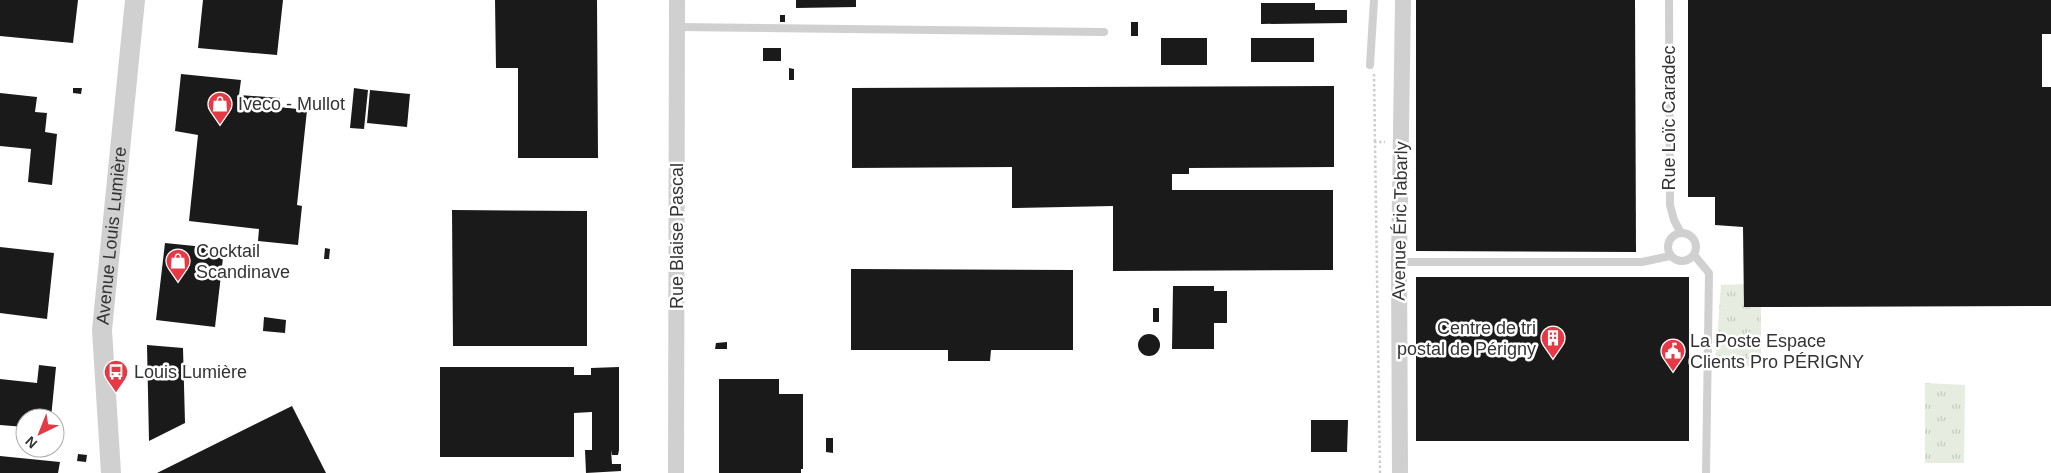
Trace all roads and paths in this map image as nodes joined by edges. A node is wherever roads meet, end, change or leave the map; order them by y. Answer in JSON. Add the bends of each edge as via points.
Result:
{"nodes":[{"id":1,"x":135,"y":0,"type":"edge"},
{"id":2,"x":677,"y":0,"type":"edge"},
{"id":3,"x":1374,"y":0,"type":"edge"},
{"id":4,"x":1403,"y":0,"type":"edge"},
{"id":5,"x":1669,"y":0,"type":"edge"},
{"id":6,"x":678,"y":27,"type":"junction"},
{"id":7,"x":1104,"y":32,"type":"dead end"},
{"id":8,"x":1370,"y":65,"type":"dead end"},
{"id":9,"x":1374,"y":74,"type":"dead end"},
{"id":10,"x":1375,"y":142,"type":"junction"},
{"id":11,"x":1401,"y":142,"type":"junction"},
{"id":12,"x":1681,"y":233,"type":"junction"},
{"id":13,"x":1670,"y":256,"type":"junction"},
{"id":14,"x":1694,"y":256,"type":"junction"},
{"id":15,"x":1399,"y":262,"type":"junction"},
{"id":16,"x":111,"y":473,"type":"edge"},
{"id":17,"x":676,"y":473,"type":"edge"},
{"id":18,"x":1380,"y":473,"type":"edge"},
{"id":19,"x":1400,"y":473,"type":"edge"},
{"id":20,"x":1706,"y":473,"type":"edge"}],
"edges":[{"from":1,"to":16,"type":"street","name":"Avenue Louis Lumière","via":[[102,330]]},
{"from":2,"to":6,"type":"street","name":"Rue Blaise Pascal"},
{"from":3,"to":8,"type":"lane"},
{"from":4,"to":11,"type":"street","name":"Avenue Éric Tabarly"},
{"from":5,"to":12,"type":"lane","name":"Rue Loïc Caradec","via":[[1670,205]]},
{"from":6,"to":7,"type":"lane"},
{"from":6,"to":17,"type":"street","name":"Rue Blaise Pascal"},
{"from":9,"to":10,"type":"path"},
{"from":10,"to":11,"type":"path"},
{"from":10,"to":18,"type":"path"},
{"from":11,"to":15,"type":"street","name":"Avenue Éric Tabarly"},
{"from":12,"to":13,"type":"lane","via":[[1670,239],[1667,248]]},
{"from":12,"to":14,"type":"lane","via":[[1695,242]]},
{"from":13,"to":14,"type":"lane","via":[[1682,262]]},
{"from":13,"to":15,"type":"lane","via":[[1642,262]]},
{"from":14,"to":20,"type":"lane","via":[[1709,273]]},
{"from":15,"to":19,"type":"street","name":"Avenue Éric Tabarly"}]}
